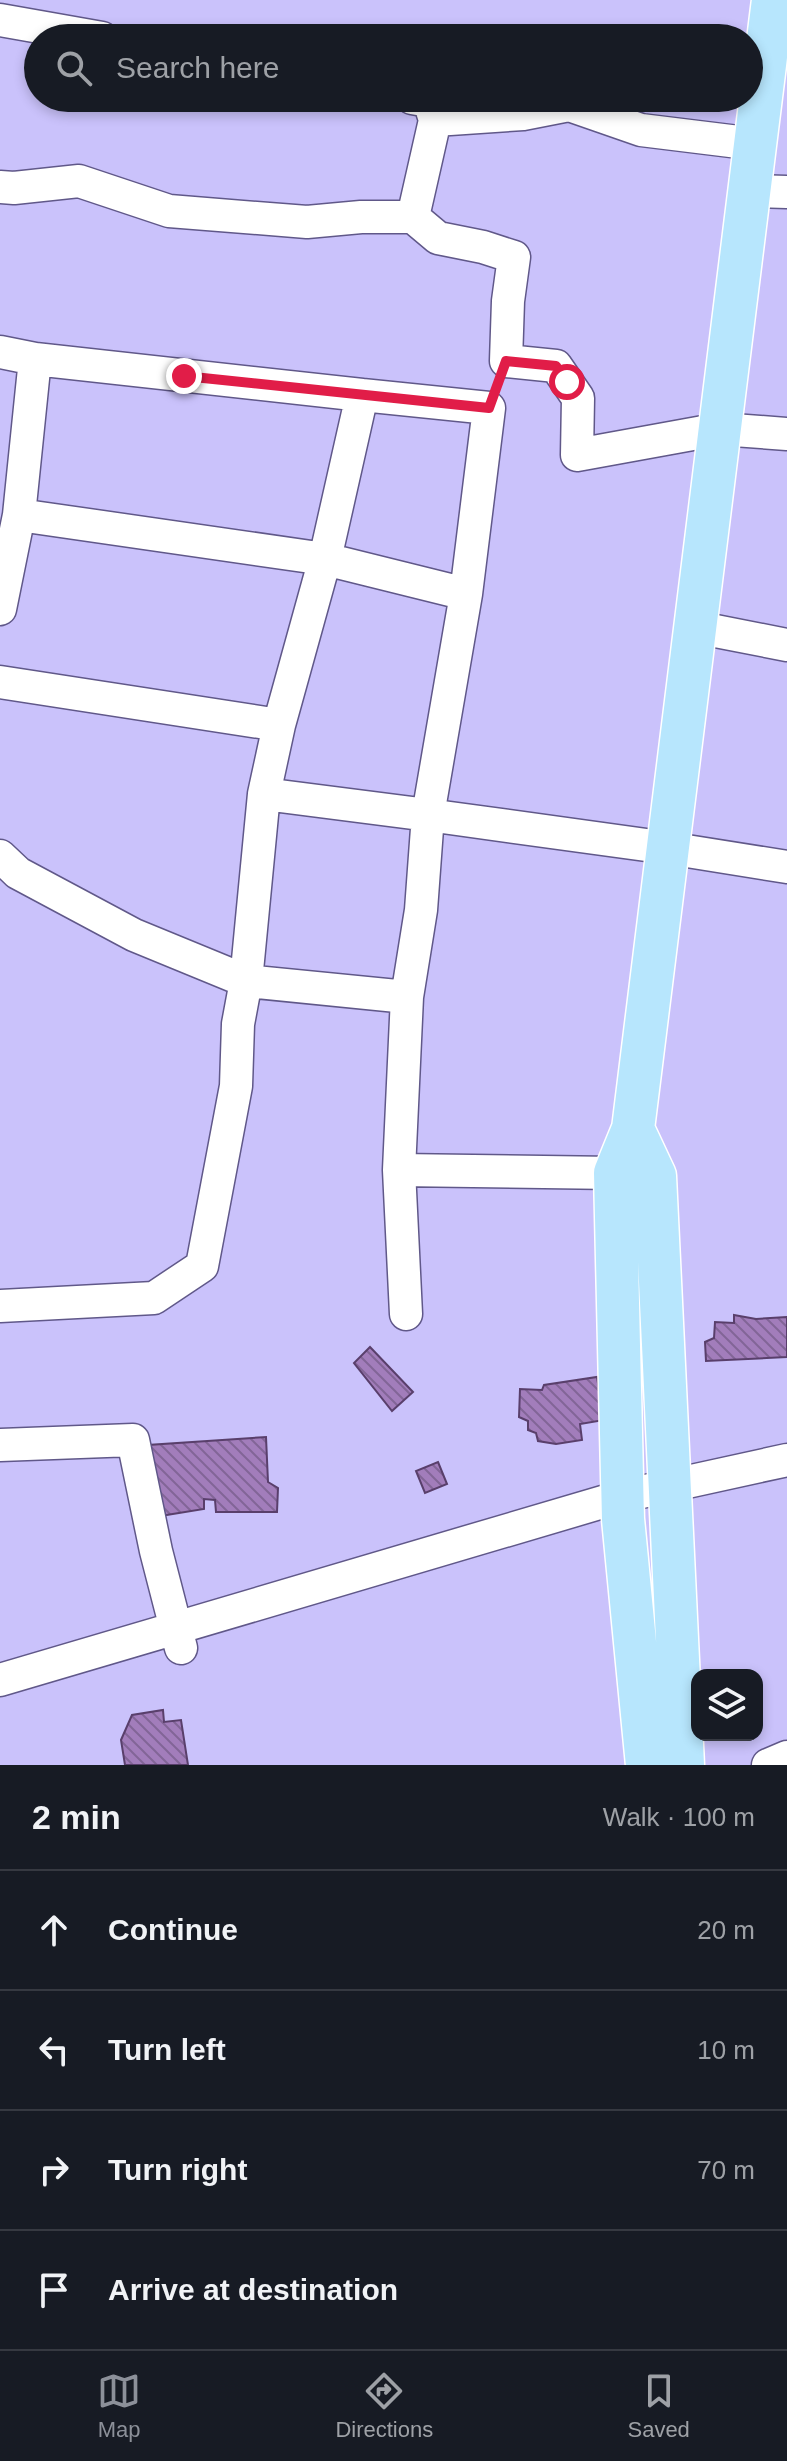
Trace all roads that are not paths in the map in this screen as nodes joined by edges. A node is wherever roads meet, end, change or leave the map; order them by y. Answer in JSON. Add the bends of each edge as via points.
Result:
{"nodes":[{"id":1,"x":773,"y":0,"type":"edge"},
{"id":2,"x":0,"y":20,"type":"edge"},
{"id":3,"x":24,"y":24,"type":"edge"},
{"id":4,"x":763,"y":80,"type":"edge"},
{"id":5,"x":423,"y":112,"type":"edge"},
{"id":6,"x":483,"y":112,"type":"edge"},
{"id":7,"x":533,"y":112,"type":"edge"},
{"id":8,"x":589,"y":112,"type":"edge"},
{"id":9,"x":759,"y":112,"type":"edge"},
{"id":10,"x":755,"y":144,"type":"junction"},
{"id":11,"x":0,"y":187,"type":"edge"},
{"id":12,"x":768,"y":192,"type":"edge"},
{"id":13,"x":413,"y":217,"type":"junction"},
{"id":14,"x":0,"y":352,"type":"edge"},
{"id":15,"x":35,"y":359,"type":"junction"},
{"id":16,"x":506,"y":361,"type":"junction"},
{"id":17,"x":362,"y":395,"type":"junction"},
{"id":18,"x":489,"y":408,"type":"junction"},
{"id":19,"x":720,"y":429,"type":"junction"},
{"id":20,"x":787,"y":434,"type":"edge"},
{"id":21,"x":19,"y":515,"type":"junction"},
{"id":22,"x":325,"y":559,"type":"junction"},
{"id":23,"x":466,"y":594,"type":"junction"},
{"id":24,"x":0,"y":609,"type":"edge"},
{"id":25,"x":695,"y":627,"type":"junction"},
{"id":26,"x":787,"y":645,"type":"edge"},
{"id":27,"x":0,"y":682,"type":"edge"},
{"id":28,"x":279,"y":725,"type":"junction"},
{"id":29,"x":264,"y":794,"type":"junction"},
{"id":30,"x":428,"y":815,"type":"junction"},
{"id":31,"x":668,"y":848,"type":"junction"},
{"id":32,"x":0,"y":856,"type":"edge"},
{"id":33,"x":787,"y":867,"type":"edge"},
{"id":34,"x":246,"y":981,"type":"junction"},
{"id":35,"x":407,"y":997,"type":"junction"},
{"id":36,"x":633,"y":1129,"type":"junction"},
{"id":37,"x":399,"y":1170,"type":"junction"},
{"id":38,"x":615,"y":1173,"type":"junction"},
{"id":39,"x":0,"y":1306,"type":"edge"},
{"id":40,"x":406,"y":1314,"type":"dead end"},
{"id":41,"x":0,"y":1445,"type":"edge"},
{"id":42,"x":787,"y":1460,"type":"edge"},
{"id":43,"x":787,"y":1481,"type":"edge"},
{"id":44,"x":671,"y":1498,"type":"junction"},
{"id":45,"x":623,"y":1508,"type":"junction"},
{"id":46,"x":179,"y":1639,"type":"junction"},
{"id":47,"x":0,"y":1680,"type":"edge"},
{"id":48,"x":0,"y":1698,"type":"edge"},
{"id":49,"x":787,"y":1757,"type":"edge"},
{"id":50,"x":647,"y":1765,"type":"edge"},
{"id":51,"x":683,"y":1765,"type":"edge"},
{"id":52,"x":768,"y":1765,"type":"edge"}],
"edges":[{"from":1,"to":4,"type":"main road"},
{"from":2,"to":3,"type":"street"},
{"from":5,"to":13,"type":"street"},
{"from":6,"to":7,"type":"street"},
{"from":8,"to":10,"type":"street","via":[[641,130]]},
{"from":9,"to":10,"type":"main road"},
{"from":10,"to":12,"type":"main road"},
{"from":11,"to":13,"type":"street","via":[[79,181],[169,211],[307,222]]},
{"from":12,"to":19,"type":"main road"},
{"from":13,"to":16,"type":"street","via":[[438,238],[514,257]]},
{"from":14,"to":15,"type":"street"},
{"from":15,"to":17,"type":"street"},
{"from":15,"to":21,"type":"street"},
{"from":16,"to":18,"type":"street"},
{"from":16,"to":19,"type":"street","via":[[556,366],[578,398],[577,455]]},
{"from":17,"to":18,"type":"street"},
{"from":17,"to":22,"type":"street"},
{"from":18,"to":23,"type":"street"},
{"from":19,"to":20,"type":"street"},
{"from":19,"to":25,"type":"main road"},
{"from":21,"to":22,"type":"street"},
{"from":21,"to":24,"type":"street"},
{"from":22,"to":23,"type":"street"},
{"from":22,"to":28,"type":"street"},
{"from":23,"to":30,"type":"street"},
{"from":25,"to":26,"type":"street"},
{"from":25,"to":31,"type":"main road"},
{"from":27,"to":28,"type":"street"},
{"from":28,"to":29,"type":"street"},
{"from":29,"to":30,"type":"street"},
{"from":29,"to":34,"type":"street"},
{"from":30,"to":31,"type":"street"},
{"from":30,"to":35,"type":"street"},
{"from":31,"to":33,"type":"street"},
{"from":31,"to":36,"type":"main road"},
{"from":32,"to":34,"type":"street","via":[[18,873],[134,935]]},
{"from":34,"to":35,"type":"street"},
{"from":34,"to":39,"type":"street","via":[[236,1086],[202,1266],[154,1298]]},
{"from":35,"to":37,"type":"street"},
{"from":36,"to":38,"type":"main road"},
{"from":36,"to":44,"type":"main road","via":[[655,1176]]},
{"from":37,"to":38,"type":"street"},
{"from":37,"to":40,"type":"street"},
{"from":38,"to":45,"type":"main road"},
{"from":41,"to":46,"type":"street","via":[[133,1440]]},
{"from":42,"to":44,"type":"street"},
{"from":43,"to":44,"type":"street"},
{"from":44,"to":45,"type":"street"},
{"from":44,"to":51,"type":"main road"},
{"from":45,"to":46,"type":"street"},
{"from":45,"to":50,"type":"main road"},
{"from":46,"to":47,"type":"street"},
{"from":46,"to":48,"type":"street"},
{"from":49,"to":52,"type":"street"}]}
